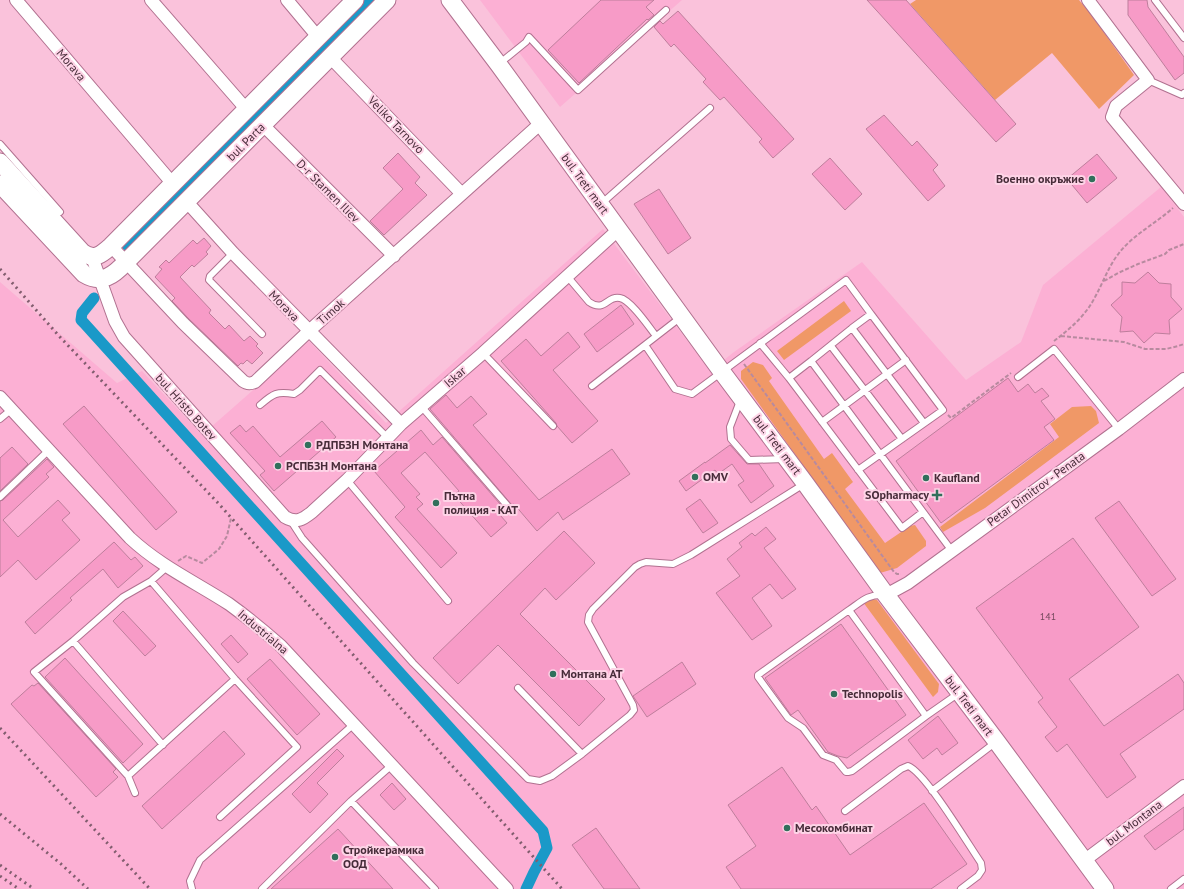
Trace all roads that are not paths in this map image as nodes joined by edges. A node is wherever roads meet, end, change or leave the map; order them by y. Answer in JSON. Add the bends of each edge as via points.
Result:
{"nodes":[{"id":1,"x":16,"y":0,"type":"edge"},
{"id":2,"x":151,"y":0,"type":"edge"},
{"id":3,"x":287,"y":0,"type":"edge"},
{"id":4,"x":355,"y":0,"type":"edge"},
{"id":5,"x":387,"y":0,"type":"edge"},
{"id":6,"x":450,"y":0,"type":"edge"},
{"id":7,"x":1088,"y":0,"type":"edge"},
{"id":8,"x":1155,"y":0,"type":"edge"},
{"id":9,"x":666,"y":10,"type":"dead end"},
{"id":10,"x":318,"y":37,"type":"junction"},
{"id":11,"x":1184,"y":38,"type":"edge"},
{"id":12,"x":330,"y":57,"type":"junction"},
{"id":13,"x":499,"y":65,"type":"junction"},
{"id":14,"x":1148,"y":80,"type":"junction"},
{"id":15,"x":1184,"y":93,"type":"edge"},
{"id":16,"x":710,"y":108,"type":"dead end"},
{"id":17,"x":247,"y":110,"type":"junction"},
{"id":18,"x":541,"y":123,"type":"junction"},
{"id":19,"x":263,"y":125,"type":"junction"},
{"id":20,"x":0,"y":144,"type":"edge"},
{"id":21,"x":0,"y":162,"type":"edge"},
{"id":22,"x":0,"y":184,"type":"edge"},
{"id":23,"x":173,"y":184,"type":"junction"},
{"id":24,"x":462,"y":194,"type":"junction"},
{"id":25,"x":37,"y":195,"type":"junction"},
{"id":26,"x":187,"y":202,"type":"junction"},
{"id":27,"x":1183,"y":202,"type":"edge"},
{"id":28,"x":600,"y":204,"type":"junction"},
{"id":29,"x":60,"y":212,"type":"dead end"},
{"id":30,"x":618,"y":230,"type":"junction"},
{"id":31,"x":111,"y":246,"type":"junction"},
{"id":32,"x":233,"y":253,"type":"junction"},
{"id":33,"x":394,"y":256,"type":"junction"},
{"id":34,"x":92,"y":257,"type":"junction"},
{"id":35,"x":126,"y":262,"type":"junction"},
{"id":36,"x":567,"y":276,"type":"junction"},
{"id":37,"x":101,"y":279,"type":"junction"},
{"id":38,"x":871,"y":314,"type":"junction"},
{"id":39,"x":682,"y":316,"type":"junction"},
{"id":40,"x":852,"y":328,"type":"junction"},
{"id":41,"x":309,"y":331,"type":"junction"},
{"id":42,"x":262,"y":334,"type":"dead end"},
{"id":43,"x":656,"y":336,"type":"junction"},
{"id":44,"x":760,"y":343,"type":"junction"},
{"id":45,"x":645,"y":345,"type":"junction"},
{"id":46,"x":831,"y":346,"type":"junction"},
{"id":47,"x":483,"y":352,"type":"junction"},
{"id":48,"x":906,"y":360,"type":"junction"},
{"id":49,"x":811,"y":361,"type":"junction"},
{"id":50,"x":722,"y":372,"type":"junction"},
{"id":51,"x":887,"y":374,"type":"junction"},
{"id":52,"x":1018,"y":377,"type":"dead end"},
{"id":53,"x":789,"y":378,"type":"junction"},
{"id":54,"x":1184,"y":379,"type":"edge"},
{"id":55,"x":592,"y":386,"type":"dead end"},
{"id":56,"x":865,"y":390,"type":"junction"},
{"id":57,"x":0,"y":397,"type":"edge"},
{"id":58,"x":742,"y":398,"type":"junction"},
{"id":59,"x":260,"y":405,"type":"dead end"},
{"id":60,"x":421,"y":406,"type":"junction"},
{"id":61,"x":844,"y":406,"type":"junction"},
{"id":62,"x":12,"y":409,"type":"junction"},
{"id":63,"x":0,"y":418,"type":"edge"},
{"id":64,"x":822,"y":422,"type":"junction"},
{"id":65,"x":924,"y":423,"type":"junction"},
{"id":66,"x":401,"y":424,"type":"junction"},
{"id":67,"x":553,"y":426,"type":"dead end"},
{"id":68,"x":1119,"y":429,"type":"junction"},
{"id":69,"x":388,"y":438,"type":"junction"},
{"id":70,"x":902,"y":439,"type":"junction"},
{"id":71,"x":49,"y":450,"type":"junction"},
{"id":72,"x":880,"y":454,"type":"junction"},
{"id":73,"x":787,"y":459,"type":"junction"},
{"id":74,"x":858,"y":470,"type":"junction"},
{"id":75,"x":347,"y":480,"type":"junction"},
{"id":76,"x":805,"y":483,"type":"junction"},
{"id":77,"x":0,"y":497,"type":"edge"},
{"id":78,"x":512,"y":511,"type":"dead end"},
{"id":79,"x":923,"y":512,"type":"junction"},
{"id":80,"x":292,"y":521,"type":"junction"},
{"id":81,"x":952,"y":551,"type":"junction"},
{"id":82,"x":167,"y":567,"type":"junction"},
{"id":83,"x":151,"y":581,"type":"junction"},
{"id":84,"x":886,"y":595,"type":"junction"},
{"id":85,"x":448,"y":601,"type":"dead end"},
{"id":86,"x":850,"y":610,"type":"junction"},
{"id":87,"x":73,"y":640,"type":"junction"},
{"id":88,"x":235,"y":679,"type":"junction"},
{"id":89,"x":518,"y":688,"type":"dead end"},
{"id":90,"x":959,"y":693,"type":"junction"},
{"id":91,"x":926,"y":716,"type":"junction"},
{"id":92,"x":354,"y":724,"type":"junction"},
{"id":93,"x":997,"y":742,"type":"junction"},
{"id":94,"x":162,"y":745,"type":"junction"},
{"id":95,"x":582,"y":754,"type":"junction"},
{"id":96,"x":392,"y":765,"type":"junction"},
{"id":97,"x":128,"y":776,"type":"junction"},
{"id":98,"x":1184,"y":786,"type":"edge"},
{"id":99,"x":932,"y":790,"type":"junction"},
{"id":100,"x":135,"y":793,"type":"dead end"},
{"id":101,"x":351,"y":801,"type":"junction"},
{"id":102,"x":845,"y":811,"type":"dead end"},
{"id":103,"x":220,"y":817,"type":"dead end"},
{"id":104,"x":1084,"y":860,"type":"junction"},
{"id":105,"x":1184,"y":879,"type":"edge"},
{"id":106,"x":506,"y":888,"type":"edge"},
{"id":107,"x":192,"y":889,"type":"edge"},
{"id":108,"x":262,"y":889,"type":"edge"},
{"id":109,"x":435,"y":889,"type":"edge"},
{"id":110,"x":961,"y":889,"type":"edge"},
{"id":111,"x":1105,"y":889,"type":"edge"},
{"id":112,"x":1171,"y":889,"type":"edge"}],
"edges":[{"from":1,"to":23,"type":"street","name":"Morava"},
{"from":2,"to":17,"type":"street"},
{"from":3,"to":10,"type":"street"},
{"from":4,"to":10,"type":"main road","name":"bul. Parta"},
{"from":5,"to":12,"type":"main road","name":"bul. Parta"},
{"from":6,"to":13,"type":"main road","name":"bul. Treti mart"},
{"from":7,"to":14,"type":"street"},
{"from":8,"to":11,"type":"lane"},
{"from":9,"to":13,"type":"lane","via":[[578,90],[529,37]]},
{"from":10,"to":17,"type":"main road","name":"bul. Parta"},
{"from":12,"to":19,"type":"main road","name":"bul. Parta"},
{"from":12,"to":24,"type":"street","name":"Veliko Tarnovo"},
{"from":13,"to":18,"type":"main road","name":"bul. Treti mart"},
{"from":14,"to":15,"type":"lane","via":[[1182,95]]},
{"from":14,"to":27,"type":"street","via":[[1116,106],[1112,117]]},
{"from":16,"to":28,"type":"lane"},
{"from":17,"to":23,"type":"main road","name":"bul. Parta"},
{"from":18,"to":24,"type":"street","name":"Timok"},
{"from":18,"to":28,"type":"main road","name":"bul. Treti mart"},
{"from":19,"to":26,"type":"main road","name":"bul. Parta"},
{"from":19,"to":33,"type":"street","name":"D-r Stamen Iliev"},
{"from":20,"to":25,"type":"lane"},
{"from":21,"to":25,"type":"main road"},
{"from":22,"to":37,"type":"main road","via":[[82,272]]},
{"from":23,"to":31,"type":"main road","name":"bul. Parta"},
{"from":24,"to":33,"type":"street","name":"Timok"},
{"from":25,"to":29,"type":"lane"},
{"from":25,"to":34,"type":"main road","via":[[82,252]]},
{"from":26,"to":32,"type":"street","name":"Morava"},
{"from":26,"to":35,"type":"main road","name":"bul. Parta"},
{"from":28,"to":30,"type":"main road","name":"bul. Treti mart"},
{"from":30,"to":36,"type":"street","name":"Iskar"},
{"from":30,"to":39,"type":"main road","name":"bul. Treti mart"},
{"from":31,"to":34,"type":"main road","name":"bul. Parta"},
{"from":31,"to":35,"type":"street"},
{"from":32,"to":41,"type":"street","name":"Morava"},
{"from":32,"to":42,"type":"lane","via":[[209,280]]},
{"from":33,"to":41,"type":"street","name":"Timok"},
{"from":34,"to":37,"type":"street","name":"bul. Hristo Botev"},
{"from":35,"to":37,"type":"main road","name":"bul. Parta","via":[[113,274]]},
{"from":35,"to":41,"type":"street","name":"Timok","via":[[183,323],[246,383],[255,382]]},
{"from":36,"to":43,"type":"lane","via":[[593,305],[598,306],[615,298],[629,302]]},
{"from":36,"to":47,"type":"street","name":"Iskar"},
{"from":37,"to":80,"type":"street","name":"bul. Hristo Botev","via":[[115,321],[124,337],[285,517]]},
{"from":38,"to":40,"type":"lane"},
{"from":38,"to":44,"type":"lane","via":[[846,280]]},
{"from":38,"to":48,"type":"lane"},
{"from":39,"to":43,"type":"lane"},
{"from":39,"to":50,"type":"main road","name":"bul. Treti mart"},
{"from":40,"to":46,"type":"lane"},
{"from":40,"to":51,"type":"lane"},
{"from":41,"to":66,"type":"street","name":"Morava"},
{"from":43,"to":45,"type":"lane"},
{"from":44,"to":50,"type":"lane"},
{"from":44,"to":53,"type":"lane"},
{"from":45,"to":50,"type":"lane","via":[[676,389],[692,394]]},
{"from":45,"to":55,"type":"lane"},
{"from":46,"to":49,"type":"lane"},
{"from":46,"to":56,"type":"lane"},
{"from":47,"to":60,"type":"street","name":"Iskar"},
{"from":47,"to":67,"type":"lane"},
{"from":48,"to":51,"type":"lane"},
{"from":48,"to":65,"type":"lane","via":[[943,410]]},
{"from":49,"to":53,"type":"lane"},
{"from":49,"to":61,"type":"lane"},
{"from":50,"to":58,"type":"main road","name":"bul. Treti mart"},
{"from":51,"to":56,"type":"lane"},
{"from":51,"to":65,"type":"lane"},
{"from":52,"to":68,"type":"lane","via":[[1054,349]]},
{"from":53,"to":64,"type":"lane"},
{"from":54,"to":68,"type":"street","name":"Petar Dimitrov - Penata"},
{"from":56,"to":61,"type":"lane"},
{"from":56,"to":70,"type":"lane"},
{"from":57,"to":62,"type":"street","name":"Industrialna"},
{"from":58,"to":73,"type":"main road","name":"bul. Treti mart"},
{"from":58,"to":73,"type":"lane","via":[[730,427],[731,439],[749,460]]},
{"from":59,"to":69,"type":"lane","via":[[275,393],[294,394],[320,370]]},
{"from":60,"to":66,"type":"street","name":"Iskar"},
{"from":60,"to":78,"type":"lane"},
{"from":61,"to":64,"type":"lane"},
{"from":61,"to":72,"type":"lane"},
{"from":62,"to":63,"type":"lane"},
{"from":62,"to":71,"type":"street","name":"Industrialna"},
{"from":64,"to":74,"type":"lane"},
{"from":65,"to":70,"type":"lane"},
{"from":66,"to":69,"type":"street","name":"Iskar"},
{"from":68,"to":81,"type":"street","name":"Petar Dimitrov - Penata"},
{"from":69,"to":75,"type":"street","name":"Iskar"},
{"from":70,"to":72,"type":"lane"},
{"from":71,"to":77,"type":"lane"},
{"from":71,"to":82,"type":"street","name":"Industrialna","via":[[130,538]]},
{"from":72,"to":74,"type":"lane"},
{"from":72,"to":79,"type":"lane"},
{"from":73,"to":76,"type":"main road","name":"bul. Treti mart"},
{"from":74,"to":79,"type":"lane","via":[[902,528]]},
{"from":75,"to":80,"type":"street","name":"Iskar","via":[[306,517]]},
{"from":75,"to":85,"type":"lane"},
{"from":76,"to":84,"type":"main road","name":"bul. Treti mart"},
{"from":76,"to":95,"type":"lane","via":[[673,564],[646,562],[635,567],[588,615],[588,622],[634,710]]},
{"from":79,"to":81,"type":"lane"},
{"from":80,"to":95,"type":"lane","via":[[302,538],[413,663],[528,779],[540,781],[552,776]]},
{"from":81,"to":84,"type":"street","name":"Petar Dimitrov - Penata","via":[[908,583]]},
{"from":82,"to":83,"type":"lane"},
{"from":82,"to":92,"type":"street","name":"Industrialna","via":[[254,622],[281,646]]},
{"from":83,"to":87,"type":"lane","via":[[123,596]]},
{"from":83,"to":88,"type":"lane"},
{"from":84,"to":86,"type":"lane","via":[[874,594]]},
{"from":84,"to":90,"type":"main road","name":"bul. Treti mart"},
{"from":86,"to":91,"type":"lane"},
{"from":86,"to":91,"type":"lane","via":[[758,677],[788,718],[803,728],[823,755],[836,760],[846,772],[852,771]]},
{"from":87,"to":94,"type":"lane"},
{"from":87,"to":97,"type":"lane","via":[[34,672]]},
{"from":88,"to":94,"type":"lane"},
{"from":88,"to":103,"type":"lane","via":[[298,747]]},
{"from":89,"to":95,"type":"lane"},
{"from":90,"to":91,"type":"lane"},
{"from":90,"to":93,"type":"main road","name":"bul. Treti mart"},
{"from":92,"to":96,"type":"street","name":"Industrialna"},
{"from":92,"to":107,"type":"lane","via":[[200,860],[190,881]]},
{"from":93,"to":99,"type":"lane"},
{"from":93,"to":104,"type":"main road","name":"bul. Treti mart"},
{"from":94,"to":97,"type":"lane"},
{"from":96,"to":101,"type":"lane"},
{"from":96,"to":106,"type":"street","name":"Industrialna"},
{"from":97,"to":100,"type":"lane"},
{"from":98,"to":104,"type":"street","name":"bul. Montana"},
{"from":99,"to":102,"type":"lane","via":[[913,768],[908,766]]},
{"from":99,"to":110,"type":"lane","via":[[981,863],[982,870],[978,876]]},
{"from":101,"to":108,"type":"lane"},
{"from":101,"to":109,"type":"lane"},
{"from":104,"to":111,"type":"main road","name":"bul. Treti mart"},
{"from":105,"to":112,"type":"lane"}]}
